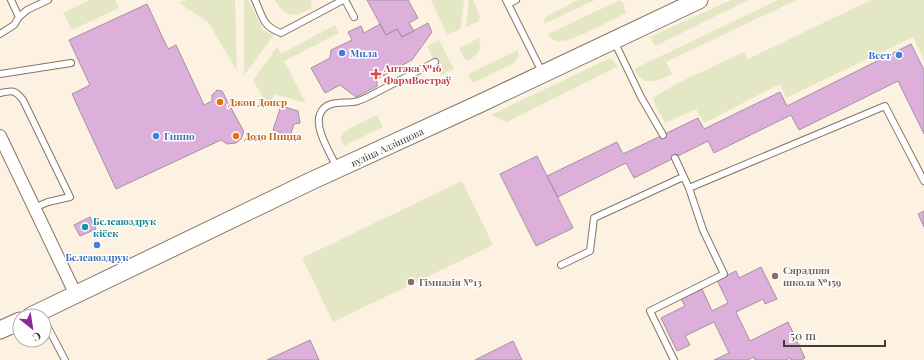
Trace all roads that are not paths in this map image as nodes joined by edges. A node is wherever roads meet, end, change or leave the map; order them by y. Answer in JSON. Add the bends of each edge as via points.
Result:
{"nodes":[{"id":1,"x":11,"y":0,"type":"edge"},
{"id":2,"x":48,"y":0,"type":"edge"},
{"id":3,"x":256,"y":0,"type":"edge"},
{"id":4,"x":344,"y":0,"type":"edge"},
{"id":5,"x":516,"y":0,"type":"edge"},
{"id":6,"x":699,"y":0,"type":"edge"},
{"id":7,"x":507,"y":2,"type":"edge"},
{"id":8,"x":19,"y":17,"type":"junction"},
{"id":9,"x":354,"y":17,"type":"dead end"},
{"id":10,"x":1,"y":31,"type":"edge"},
{"id":11,"x":614,"y":40,"type":"junction"},
{"id":12,"x":435,"y":62,"type":"dead end"},
{"id":13,"x":71,"y":63,"type":"dead end"},
{"id":14,"x":543,"y":73,"type":"junction"},
{"id":15,"x":0,"y":74,"type":"edge"},
{"id":16,"x":0,"y":93,"type":"edge"},
{"id":17,"x":663,"y":134,"type":"dead end"},
{"id":18,"x":0,"y":136,"type":"edge"},
{"id":19,"x":674,"y":158,"type":"dead end"},
{"id":20,"x":338,"y":169,"type":"junction"},
{"id":21,"x":683,"y":177,"type":"junction"},
{"id":22,"x":924,"y":182,"type":"edge"},
{"id":23,"x":689,"y":188,"type":"junction"},
{"id":24,"x":34,"y":208,"type":"junction"},
{"id":25,"x":561,"y":265,"type":"dead end"},
{"id":26,"x":76,"y":295,"type":"junction"},
{"id":27,"x":52,"y":309,"type":"edge"},
{"id":28,"x":12,"y":325,"type":"edge"},
{"id":29,"x":0,"y":330,"type":"edge"},
{"id":30,"x":52,"y":338,"type":"edge"},
{"id":31,"x":65,"y":360,"type":"edge"},
{"id":32,"x":674,"y":360,"type":"edge"}],
"edges":[{"from":1,"to":8,"type":"lane"},
{"from":2,"to":8,"type":"lane"},
{"from":3,"to":4,"type":"lane","via":[[266,24],[271,30],[281,34]]},
{"from":4,"to":9,"type":"lane"},
{"from":5,"to":7,"type":"lane"},
{"from":6,"to":11,"type":"main road","name":"вуліца Адзінцова"},
{"from":7,"to":14,"type":"lane"},
{"from":8,"to":10,"type":"lane","via":[[14,25]]},
{"from":11,"to":14,"type":"main road","name":"вуліца Адзінцова"},
{"from":11,"to":17,"type":"lane"},
{"from":12,"to":20,"type":"lane","via":[[360,101],[333,103],[322,109],[318,124]]},
{"from":13,"to":15,"type":"lane"},
{"from":14,"to":20,"type":"main road","name":"вуліца Адзінцова"},
{"from":16,"to":24,"type":"lane","via":[[17,92],[23,100],[70,197]]},
{"from":18,"to":24,"type":"street"},
{"from":19,"to":21,"type":"lane"},
{"from":20,"to":26,"type":"main road","name":"вуліца Адзінцова"},
{"from":21,"to":23,"type":"lane"},
{"from":21,"to":25,"type":"lane","via":[[594,218],[590,251]]},
{"from":22,"to":23,"type":"lane","via":[[885,106]]},
{"from":23,"to":32,"type":"lane","via":[[703,230],[724,274],[650,311]]},
{"from":24,"to":26,"type":"street"},
{"from":26,"to":27,"type":"main road","name":"вуліца Адзінцова"},
{"from":28,"to":29,"type":"main road"},
{"from":30,"to":31,"type":"lane"}]}
